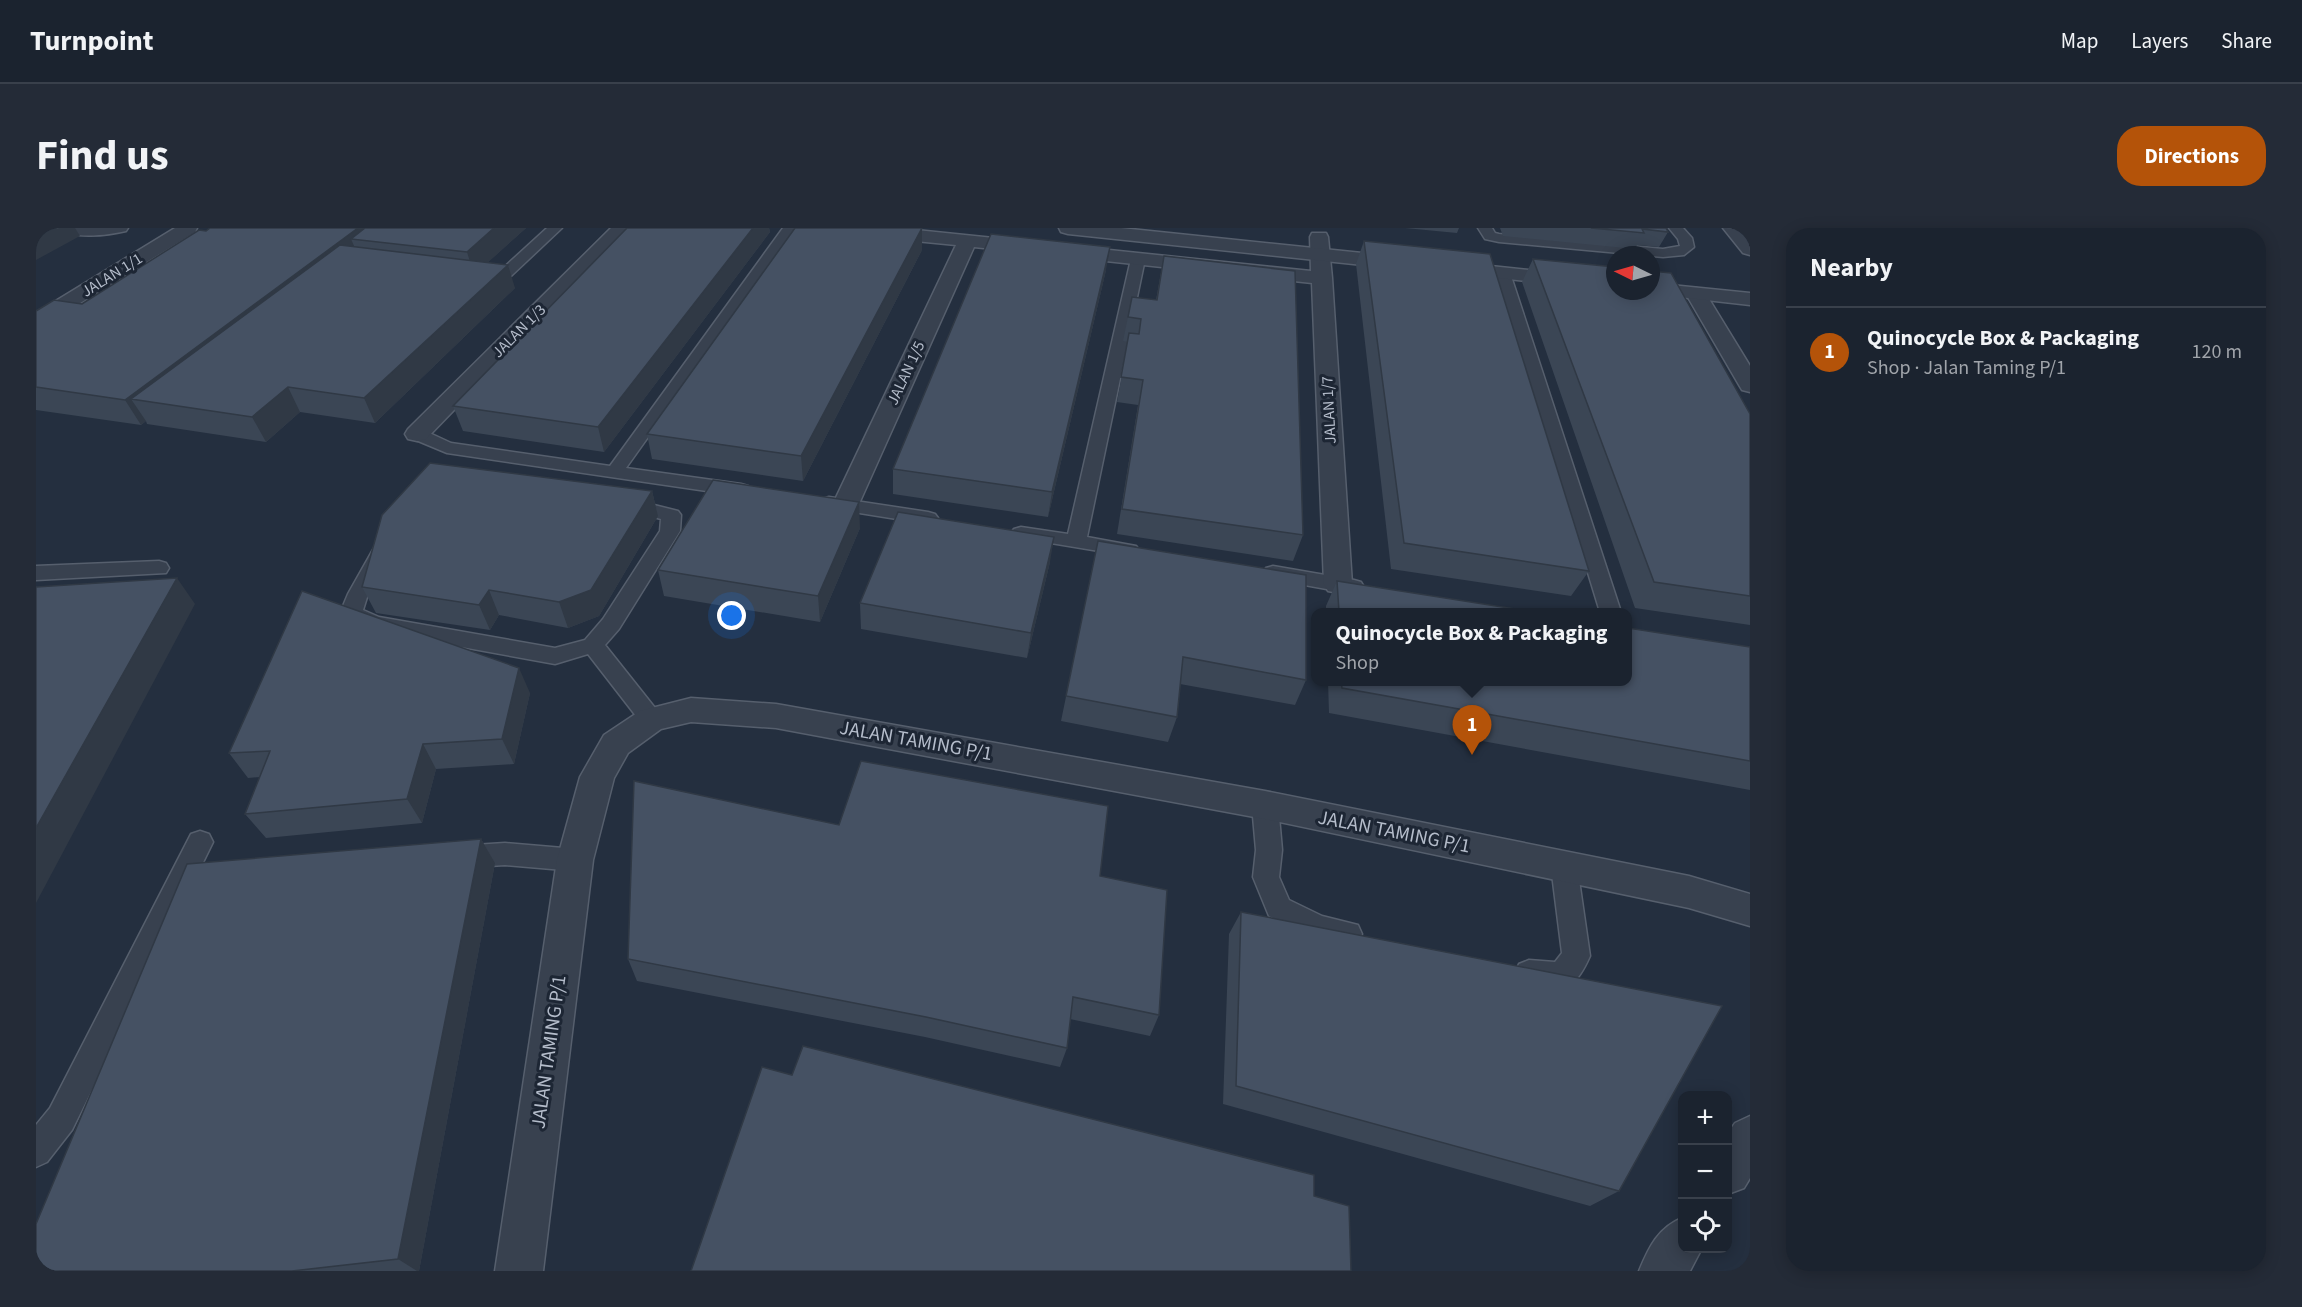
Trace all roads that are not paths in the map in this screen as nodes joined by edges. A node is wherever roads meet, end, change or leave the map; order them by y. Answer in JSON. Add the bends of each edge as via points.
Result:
{"nodes":[{"id":1,"x":65,"y":228,"type":"edge"},
{"id":2,"x":121,"y":228,"type":"edge"},
{"id":3,"x":188,"y":228,"type":"edge"},
{"id":4,"x":555,"y":228,"type":"edge"},
{"id":5,"x":621,"y":228,"type":"edge"},
{"id":6,"x":790,"y":228,"type":"edge"},
{"id":7,"x":844,"y":228,"type":"edge"},
{"id":8,"x":1068,"y":228,"type":"edge"},
{"id":9,"x":1233,"y":228,"type":"edge"},
{"id":10,"x":1485,"y":228,"type":"edge"},
{"id":11,"x":1676,"y":228,"type":"edge"},
{"id":12,"x":1732,"y":228,"type":"edge"},
{"id":13,"x":1106,"y":230,"type":"edge"},
{"id":14,"x":1321,"y":240,"type":"edge"},
{"id":15,"x":967,"y":241,"type":"junction"},
{"id":16,"x":1414,"y":247,"type":"edge"},
{"id":17,"x":1750,"y":249,"type":"edge"},
{"id":18,"x":1449,"y":250,"type":"edge"},
{"id":19,"x":1138,"y":259,"type":"junction"},
{"id":20,"x":1606,"y":267,"type":"edge"},
{"id":21,"x":1660,"y":272,"type":"edge"},
{"id":22,"x":506,"y":273,"type":"dead end"},
{"id":23,"x":1503,"y":273,"type":"junction"},
{"id":24,"x":1322,"y":278,"type":"junction"},
{"id":25,"x":1750,"y":282,"type":"edge"},
{"id":26,"x":1606,"y":284,"type":"edge"},
{"id":27,"x":1660,"y":290,"type":"edge"},
{"id":28,"x":1696,"y":294,"type":"junction"},
{"id":29,"x":1750,"y":299,"type":"edge"},
{"id":30,"x":36,"y":322,"type":"edge"},
{"id":31,"x":1750,"y":385,"type":"edge"},
{"id":32,"x":417,"y":434,"type":"joint"},
{"id":33,"x":615,"y":471,"type":"junction"},
{"id":34,"x":764,"y":494,"type":"edge"},
{"id":35,"x":810,"y":501,"type":"edge"},
{"id":36,"x":845,"y":506,"type":"junction"},
{"id":37,"x":949,"y":522,"type":"edge"},
{"id":38,"x":1006,"y":531,"type":"edge"},
{"id":39,"x":1076,"y":541,"type":"junction"},
{"id":40,"x":1144,"y":552,"type":"edge"},
{"id":41,"x":159,"y":568,"type":"dead end"},
{"id":42,"x":1258,"y":571,"type":"edge"},
{"id":43,"x":36,"y":573,"type":"edge"},
{"id":44,"x":1338,"y":584,"type":"junction"},
{"id":45,"x":1372,"y":590,"type":"edge"},
{"id":46,"x":1610,"y":608,"type":"edge"},
{"id":47,"x":593,"y":645,"type":"junction"},
{"id":48,"x":651,"y":719,"type":"junction"},
{"id":49,"x":1265,"y":806,"type":"junction"},
{"id":50,"x":200,"y":842,"type":"dead end"},
{"id":51,"x":436,"y":859,"type":"edge"},
{"id":52,"x":575,"y":860,"type":"junction"},
{"id":53,"x":1564,"y":866,"type":"junction"},
{"id":54,"x":1750,"y":910,"type":"edge"},
{"id":55,"x":1374,"y":940,"type":"edge"},
{"id":56,"x":1507,"y":969,"type":"edge"},
{"id":57,"x":48,"y":1119,"type":"edge"},
{"id":58,"x":1750,"y":1138,"type":"edge"},
{"id":59,"x":36,"y":1151,"type":"edge"},
{"id":60,"x":1732,"y":1166,"type":"edge"},
{"id":61,"x":1678,"y":1248,"type":"edge"},
{"id":62,"x":519,"y":1271,"type":"edge"},
{"id":63,"x":1663,"y":1271,"type":"edge"}],
"edges":[{"from":1,"to":2,"type":"lane","via":[[102,232]]},
{"from":3,"to":30,"type":"street","name":"JALAN 1/1"},
{"from":4,"to":22,"type":"lane"},
{"from":5,"to":32,"type":"street","name":"JALAN 1/3"},
{"from":6,"to":33,"type":"lane"},
{"from":7,"to":15,"type":"street"},
{"from":8,"to":13,"type":"street"},
{"from":9,"to":14,"type":"street"},
{"from":10,"to":11,"type":"lane","via":[[1490,236],[1499,238],[1663,253],[1687,247]]},
{"from":12,"to":17,"type":"street"},
{"from":13,"to":14,"type":"street"},
{"from":14,"to":16,"type":"street"},
{"from":14,"to":23,"type":"street","via":[[1429,266]]},
{"from":14,"to":24,"type":"street","name":"JALAN 1/7"},
{"from":15,"to":19,"type":"street"},
{"from":15,"to":36,"type":"street","name":"JALAN 1/5"},
{"from":18,"to":20,"type":"street"},
{"from":19,"to":24,"type":"street"},
{"from":19,"to":39,"type":"lane"},
{"from":21,"to":25,"type":"street"},
{"from":23,"to":26,"type":"street"},
{"from":23,"to":46,"type":"lane"},
{"from":24,"to":44,"type":"street","name":"JALAN 1/7"},
{"from":27,"to":28,"type":"street"},
{"from":28,"to":29,"type":"street"},
{"from":28,"to":31,"type":"street"},
{"from":32,"to":33,"type":"lane","via":[[447,448]]},
{"from":33,"to":34,"type":"lane"},
{"from":35,"to":36,"type":"lane"},
{"from":36,"to":37,"type":"lane"},
{"from":38,"to":39,"type":"lane"},
{"from":39,"to":40,"type":"lane"},
{"from":41,"to":43,"type":"lane"},
{"from":42,"to":44,"type":"lane"},
{"from":44,"to":45,"type":"lane"},
{"from":47,"to":47,"type":"lane","via":[[555,656],[374,624],[351,613],[410,500],[429,485],[671,515],[670,531],[611,624]]},
{"from":47,"to":48,"type":"lane"},
{"from":48,"to":49,"type":"street","name":"JALAN TAMING P/1","via":[[691,710],[776,716]]},
{"from":48,"to":52,"type":"street","name":"JALAN TAMING P/1","via":[[616,744],[597,777]]},
{"from":49,"to":53,"type":"street","name":"JALAN TAMING P/1"},
{"from":49,"to":55,"type":"lane","via":[[1269,850],[1266,877],[1279,908],[1318,927]]},
{"from":50,"to":57,"type":"lane"},
{"from":51,"to":52,"type":"lane","via":[[505,854]]},
{"from":52,"to":62,"type":"street","name":"JALAN TAMING P/1"},
{"from":53,"to":54,"type":"street","name":"JALAN TAMING P/1","via":[[1689,892]]},
{"from":53,"to":56,"type":"lane","via":[[1576,956],[1562,975]]},
{"from":57,"to":59,"type":"lane"},
{"from":58,"to":60,"type":"street"},
{"from":61,"to":63,"type":"street"}]}
